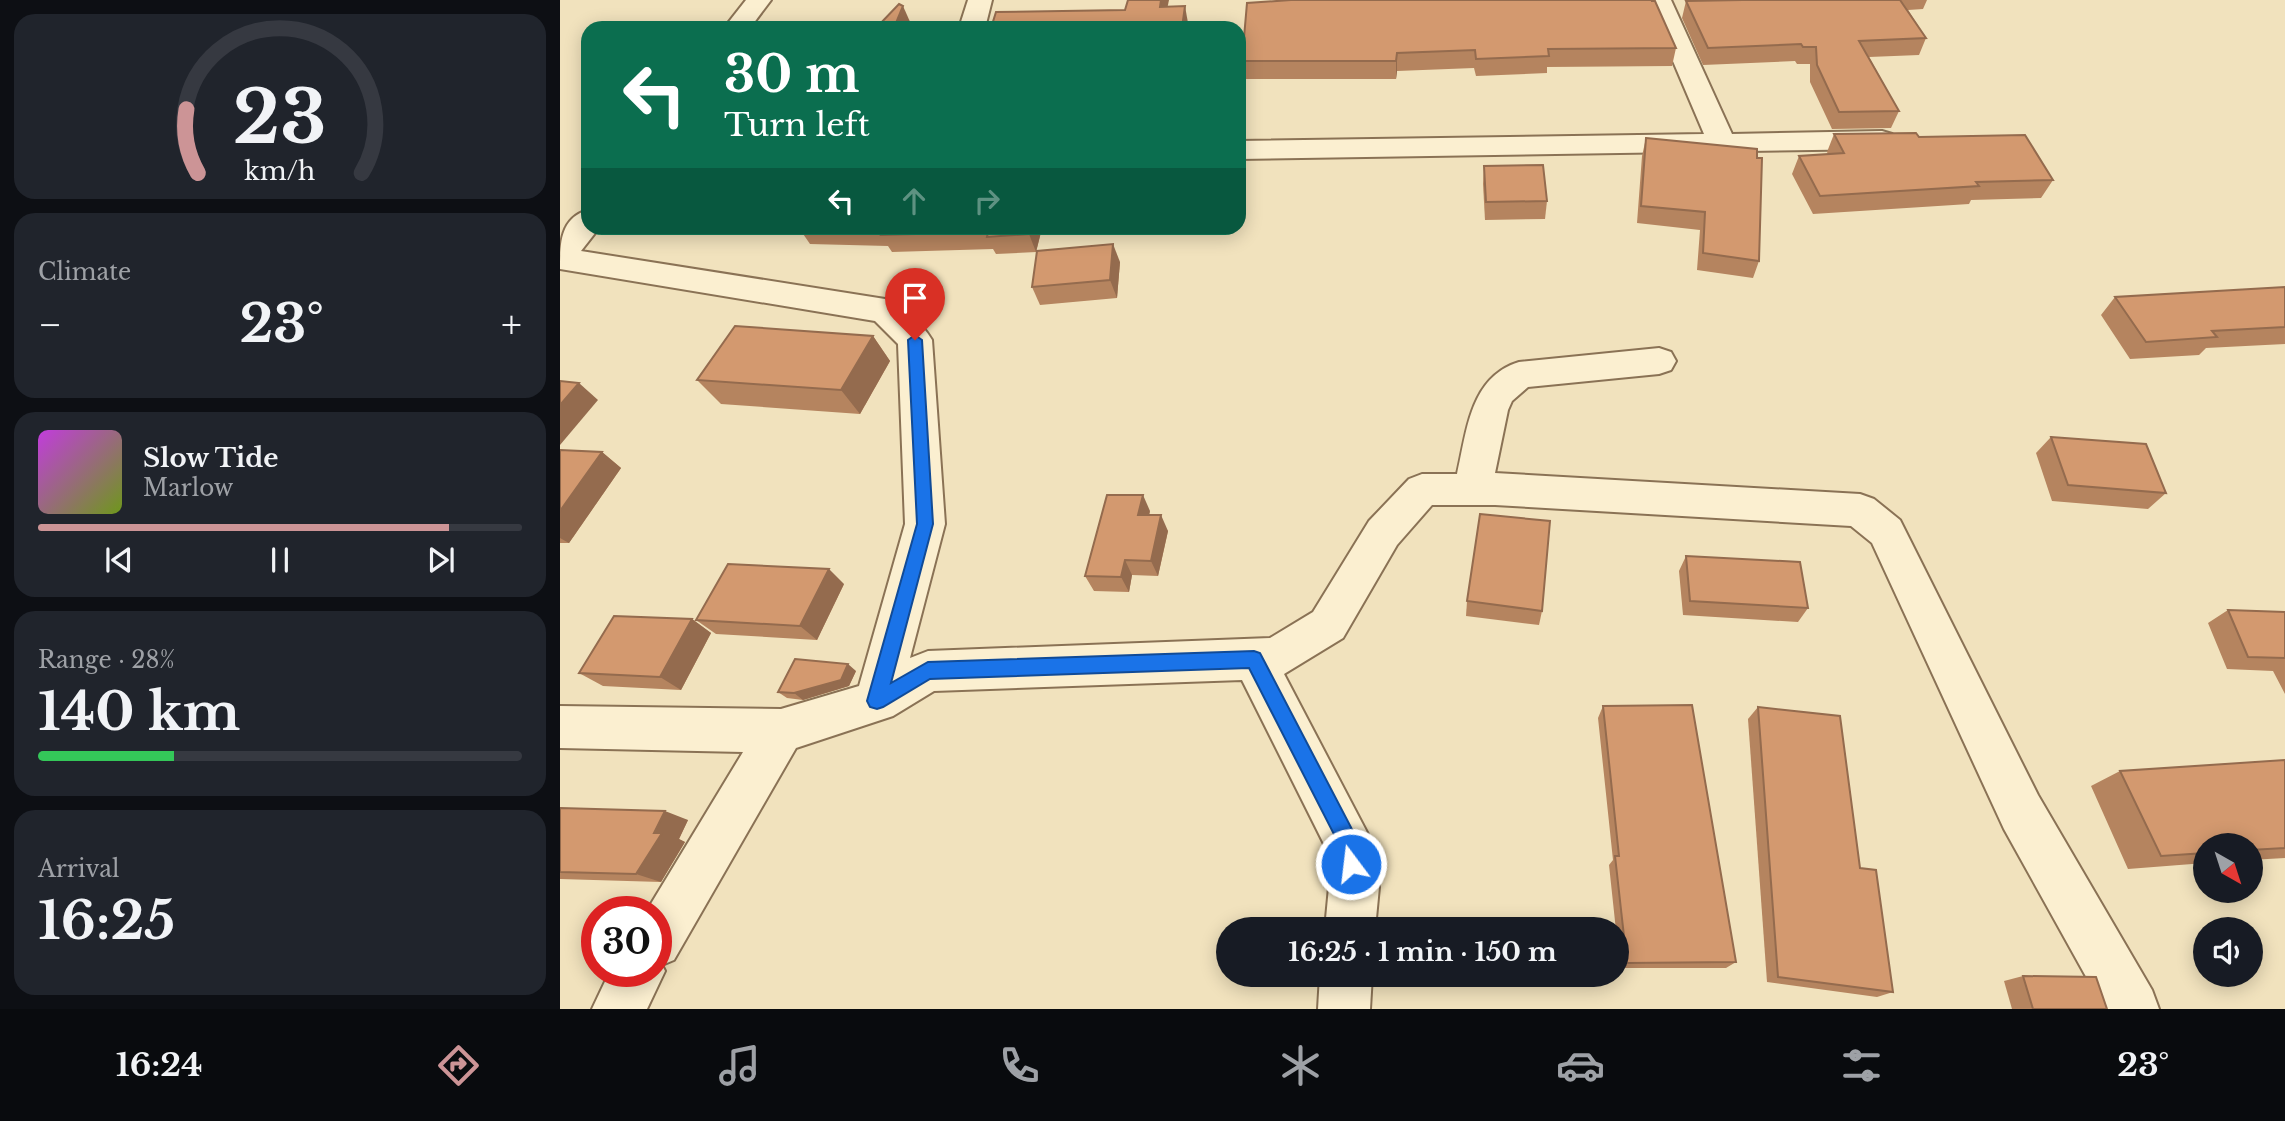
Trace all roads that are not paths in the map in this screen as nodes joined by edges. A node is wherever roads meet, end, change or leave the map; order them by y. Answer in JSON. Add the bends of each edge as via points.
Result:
{"nodes":[{"id":1,"x":759,"y":0,"type":"edge"},
{"id":2,"x":980,"y":0,"type":"edge"},
{"id":3,"x":1659,"y":0,"type":"edge"},
{"id":4,"x":742,"y":21,"type":"edge"},
{"id":5,"x":974,"y":21,"type":"edge"},
{"id":6,"x":1911,"y":140,"type":"edge"},
{"id":7,"x":1722,"y":144,"type":"junction"},
{"id":8,"x":1246,"y":150,"type":"edge"},
{"id":9,"x":581,"y":229,"type":"edge"},
{"id":10,"x":560,"y":257,"type":"edge"},
{"id":11,"x":1659,"y":361,"type":"dead end"},
{"id":12,"x":1474,"y":489,"type":"junction"},
{"id":13,"x":1254,"y":659,"type":"junction"},
{"id":14,"x":877,"y":701,"type":"junction"},
{"id":15,"x":560,"y":727,"type":"edge"},
{"id":16,"x":781,"y":731,"type":"junction"},
{"id":17,"x":672,"y":915,"type":"edge"},
{"id":18,"x":1351,"y":917,"type":"edge"},
{"id":19,"x":630,"y":987,"type":"edge"},
{"id":20,"x":1345,"y":987,"type":"edge"},
{"id":21,"x":618,"y":1009,"type":"edge"},
{"id":22,"x":1344,"y":1009,"type":"edge"},
{"id":23,"x":2133,"y":1009,"type":"edge"}],
"edges":[{"from":1,"to":4,"type":"street"},
{"from":2,"to":5,"type":"street"},
{"from":3,"to":7,"type":"street"},
{"from":6,"to":7,"type":"street"},
{"from":7,"to":8,"type":"street"},
{"from":9,"to":10,"type":"street"},
{"from":10,"to":14,"type":"street","via":[[885,311],[915,340],[925,524]]},
{"from":11,"to":12,"type":"street","via":[[1519,375],[1497,393],[1490,410]]},
{"from":12,"to":13,"type":"street","via":[[1422,490],[1383,533],[1328,625],[1277,657]]},
{"from":12,"to":23,"type":"street","via":[[1860,510],[1886,532],[2021,812]]},
{"from":13,"to":14,"type":"street","via":[[928,671]]},
{"from":13,"to":18,"type":"street","via":[[1348,842],[1354,887]]},
{"from":14,"to":16,"type":"street"},
{"from":15,"to":16,"type":"street"},
{"from":16,"to":17,"type":"street"},
{"from":19,"to":21,"type":"street"},
{"from":20,"to":22,"type":"street"}]}
